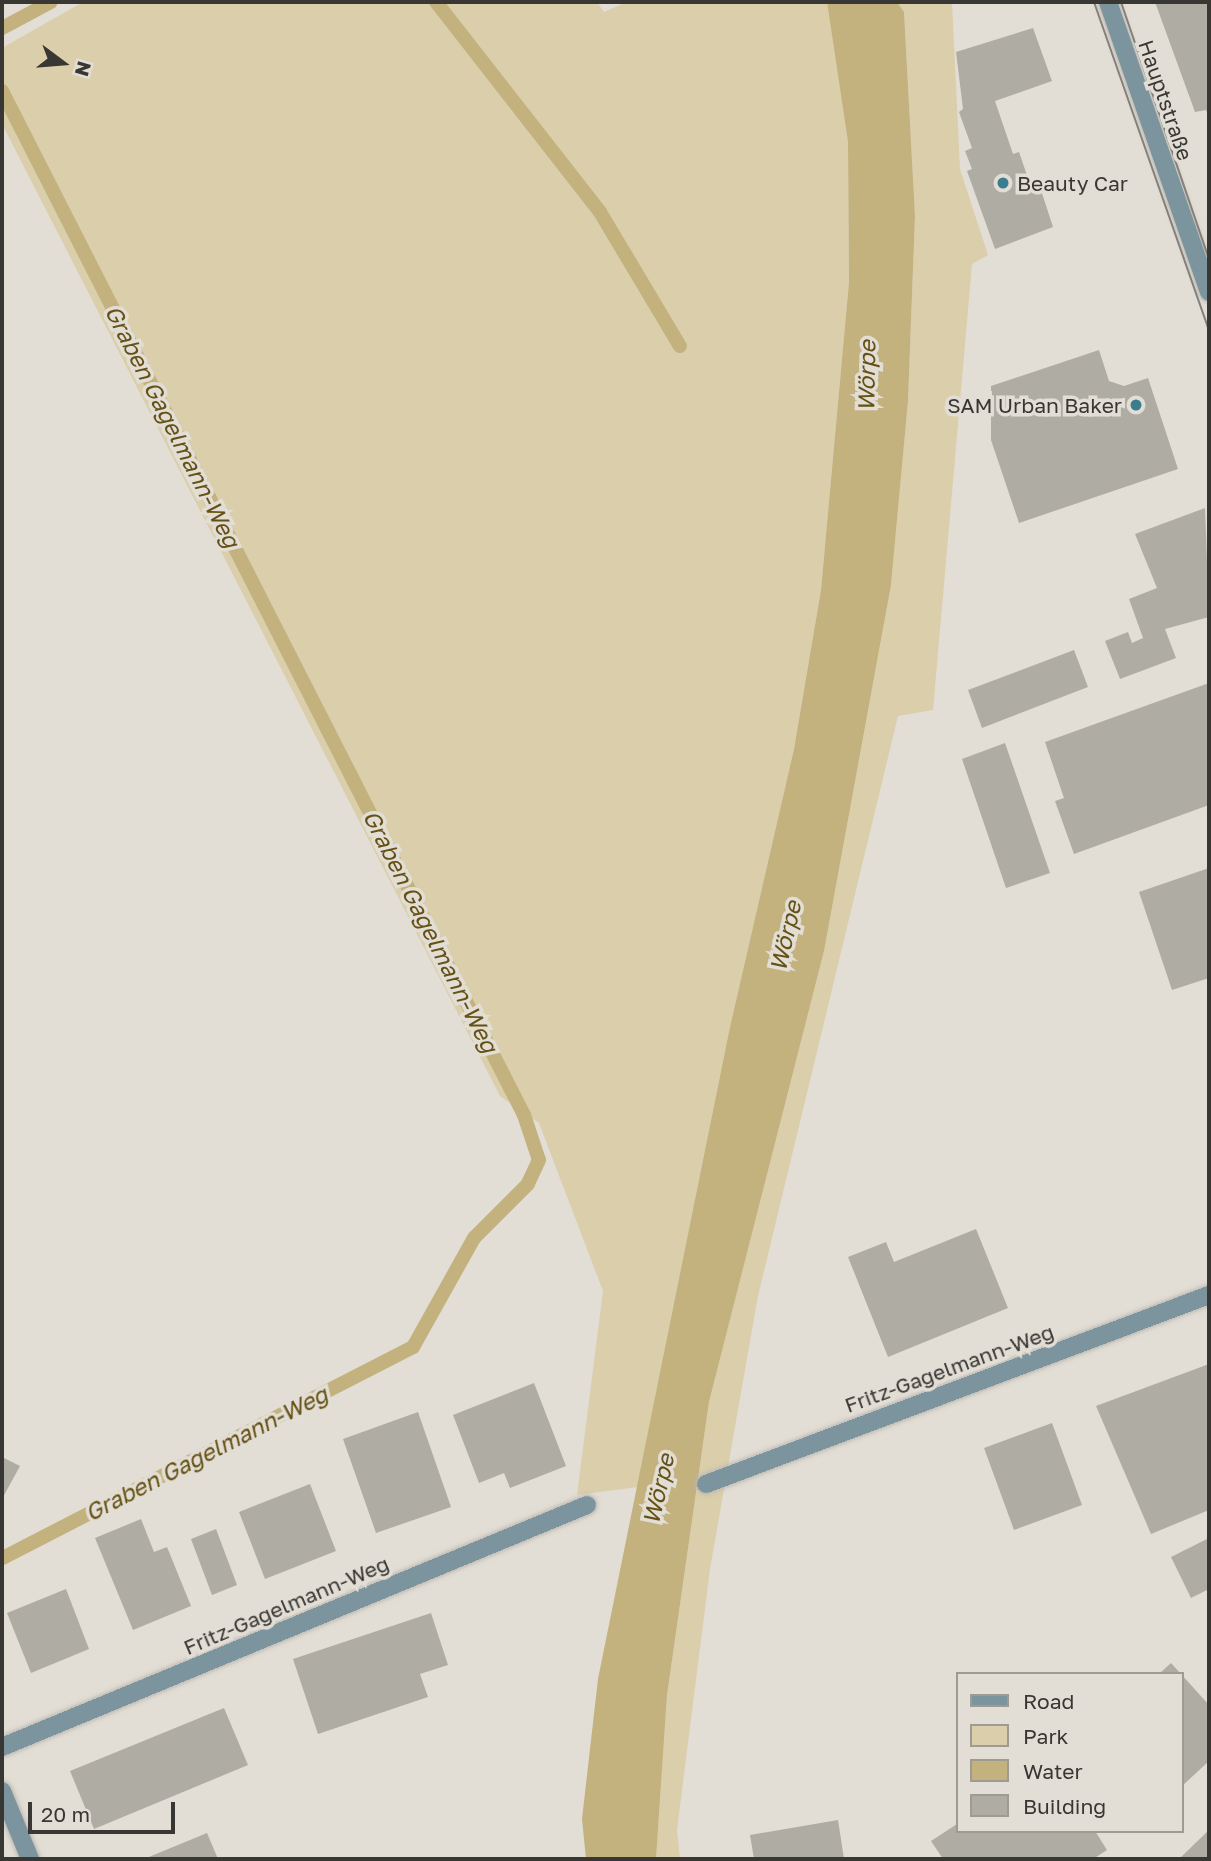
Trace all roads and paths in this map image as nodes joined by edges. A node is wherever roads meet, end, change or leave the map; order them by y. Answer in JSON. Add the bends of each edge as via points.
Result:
{"nodes":[{"id":1,"x":1108,"y":2,"type":"edge"},
{"id":2,"x":1209,"y":292,"type":"edge"},
{"id":3,"x":1209,"y":1295,"type":"edge"},
{"id":4,"x":706,"y":1484,"type":"dead end"},
{"id":5,"x":587,"y":1504,"type":"dead end"},
{"id":6,"x":2,"y":1747,"type":"edge"},
{"id":7,"x":2,"y":1791,"type":"edge"},
{"id":8,"x":30,"y":1859,"type":"edge"}],
"edges":[{"from":1,"to":2,"type":"street","name":"Hauptstraße"},
{"from":3,"to":4,"type":"street","name":"Fritz-Gagelmann-Weg"},
{"from":5,"to":6,"type":"street","name":"Fritz-Gagelmann-Weg"},
{"from":7,"to":8,"type":"street"}]}
